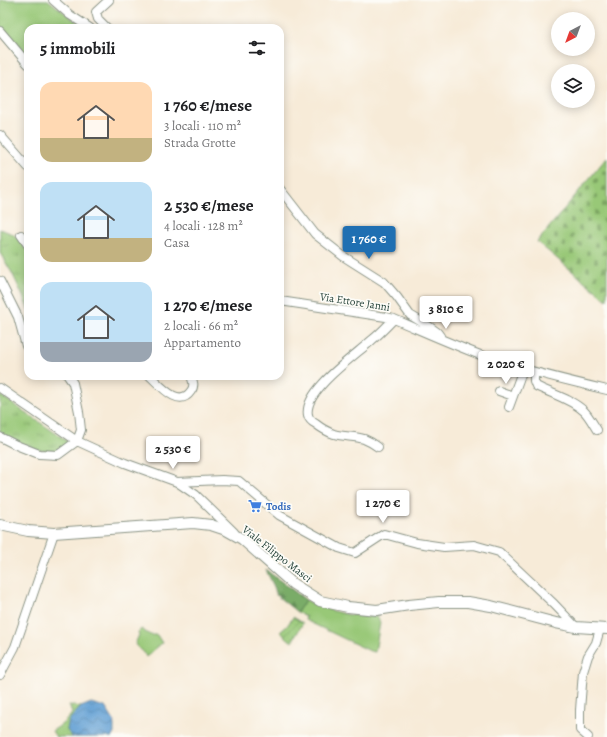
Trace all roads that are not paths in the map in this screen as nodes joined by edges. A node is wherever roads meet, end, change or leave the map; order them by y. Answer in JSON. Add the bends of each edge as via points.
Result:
{"nodes":[{"id":1,"x":53,"y":0,"type":"edge"},
{"id":2,"x":108,"y":0,"type":"edge"},
{"id":3,"x":84,"y":24,"type":"edge"},
{"id":4,"x":103,"y":24,"type":"edge"},
{"id":5,"x":0,"y":31,"type":"edge"},
{"id":6,"x":24,"y":59,"type":"edge"},
{"id":7,"x":0,"y":135,"type":"edge"},
{"id":8,"x":24,"y":162,"type":"edge"},
{"id":9,"x":284,"y":195,"type":"edge"},
{"id":10,"x":21,"y":235,"type":"dead end"},
{"id":11,"x":24,"y":239,"type":"edge"},
{"id":12,"x":0,"y":281,"type":"edge"},
{"id":13,"x":284,"y":302,"type":"edge"},
{"id":14,"x":394,"y":319,"type":"junction"},
{"id":15,"x":24,"y":339,"type":"edge"},
{"id":16,"x":441,"y":339,"type":"junction"},
{"id":17,"x":523,"y":369,"type":"junction"},
{"id":18,"x":534,"y":372,"type":"junction"},
{"id":19,"x":71,"y":380,"type":"edge"},
{"id":20,"x":154,"y":380,"type":"edge"},
{"id":21,"x":192,"y":380,"type":"edge"},
{"id":22,"x":0,"y":388,"type":"edge"},
{"id":23,"x":607,"y":390,"type":"edge"},
{"id":24,"x":499,"y":391,"type":"dead end"},
{"id":25,"x":513,"y":396,"type":"junction"},
{"id":26,"x":509,"y":407,"type":"dead end"},
{"id":27,"x":597,"y":430,"type":"dead end"},
{"id":28,"x":0,"y":437,"type":"edge"},
{"id":29,"x":77,"y":441,"type":"junction"},
{"id":30,"x":378,"y":446,"type":"dead end"},
{"id":31,"x":177,"y":482,"type":"junction"},
{"id":32,"x":0,"y":525,"type":"edge"},
{"id":33,"x":54,"y":533,"type":"junction"},
{"id":34,"x":242,"y":539,"type":"junction"},
{"id":35,"x":576,"y":627,"type":"junction"},
{"id":36,"x":604,"y":629,"type":"edge"},
{"id":37,"x":0,"y":675,"type":"edge"},
{"id":38,"x":582,"y":733,"type":"edge"},
{"id":39,"x":588,"y":737,"type":"edge"}],
"edges":[{"from":1,"to":3,"type":"street"},
{"from":2,"to":4,"type":"street","via":[[96,12]]},
{"from":5,"to":6,"type":"street"},
{"from":7,"to":8,"type":"street"},
{"from":9,"to":16,"type":"street","via":[[315,234],[343,256],[384,282],[410,315],[437,332]]},
{"from":10,"to":11,"type":"street"},
{"from":12,"to":15,"type":"street","via":[[18,317]]},
{"from":13,"to":14,"type":"street","name":"Via Ettore Janni"},
{"from":14,"to":16,"type":"street","name":"Via Ettore Janni"},
{"from":14,"to":30,"type":"street","via":[[330,375],[314,394],[308,410],[310,419],[329,432],[364,439]]},
{"from":16,"to":17,"type":"street","name":"Via Ettore Janni"},
{"from":17,"to":18,"type":"street","name":"Via Ettore Janni"},
{"from":17,"to":25,"type":"street"},
{"from":18,"to":23,"type":"street","name":"Via Ettore Janni"},
{"from":18,"to":27,"type":"street","via":[[536,386],[576,405],[585,412]]},
{"from":19,"to":29,"type":"street","via":[[81,430]]},
{"from":20,"to":21,"type":"street","via":[[171,395],[179,398],[192,390]]},
{"from":22,"to":29,"type":"street"},
{"from":24,"to":25,"type":"street"},
{"from":25,"to":26,"type":"street"},
{"from":28,"to":29,"type":"street","via":[[39,454],[58,455]]},
{"from":29,"to":31,"type":"street","via":[[125,463]]},
{"from":31,"to":34,"type":"street","via":[[196,496]]},
{"from":31,"to":35,"type":"street","via":[[239,481],[279,515],[339,548],[356,553],[384,534],[417,543],[444,546],[474,545],[499,552]]},
{"from":32,"to":33,"type":"main road","name":"Viale Filippo Masci"},
{"from":33,"to":34,"type":"main road","name":"Viale Filippo Masci","via":[[194,523],[226,530]]},
{"from":33,"to":37,"type":"street","via":[[15,647]]},
{"from":34,"to":35,"type":"main road","name":"Viale Filippo Masci","via":[[293,584],[320,601],[376,610],[439,602],[468,602]]},
{"from":35,"to":36,"type":"main road","name":"Viale Filippo Masci"},
{"from":36,"to":38,"type":"street","via":[[588,656],[583,672]]},
{"from":38,"to":39,"type":"street"}]}
